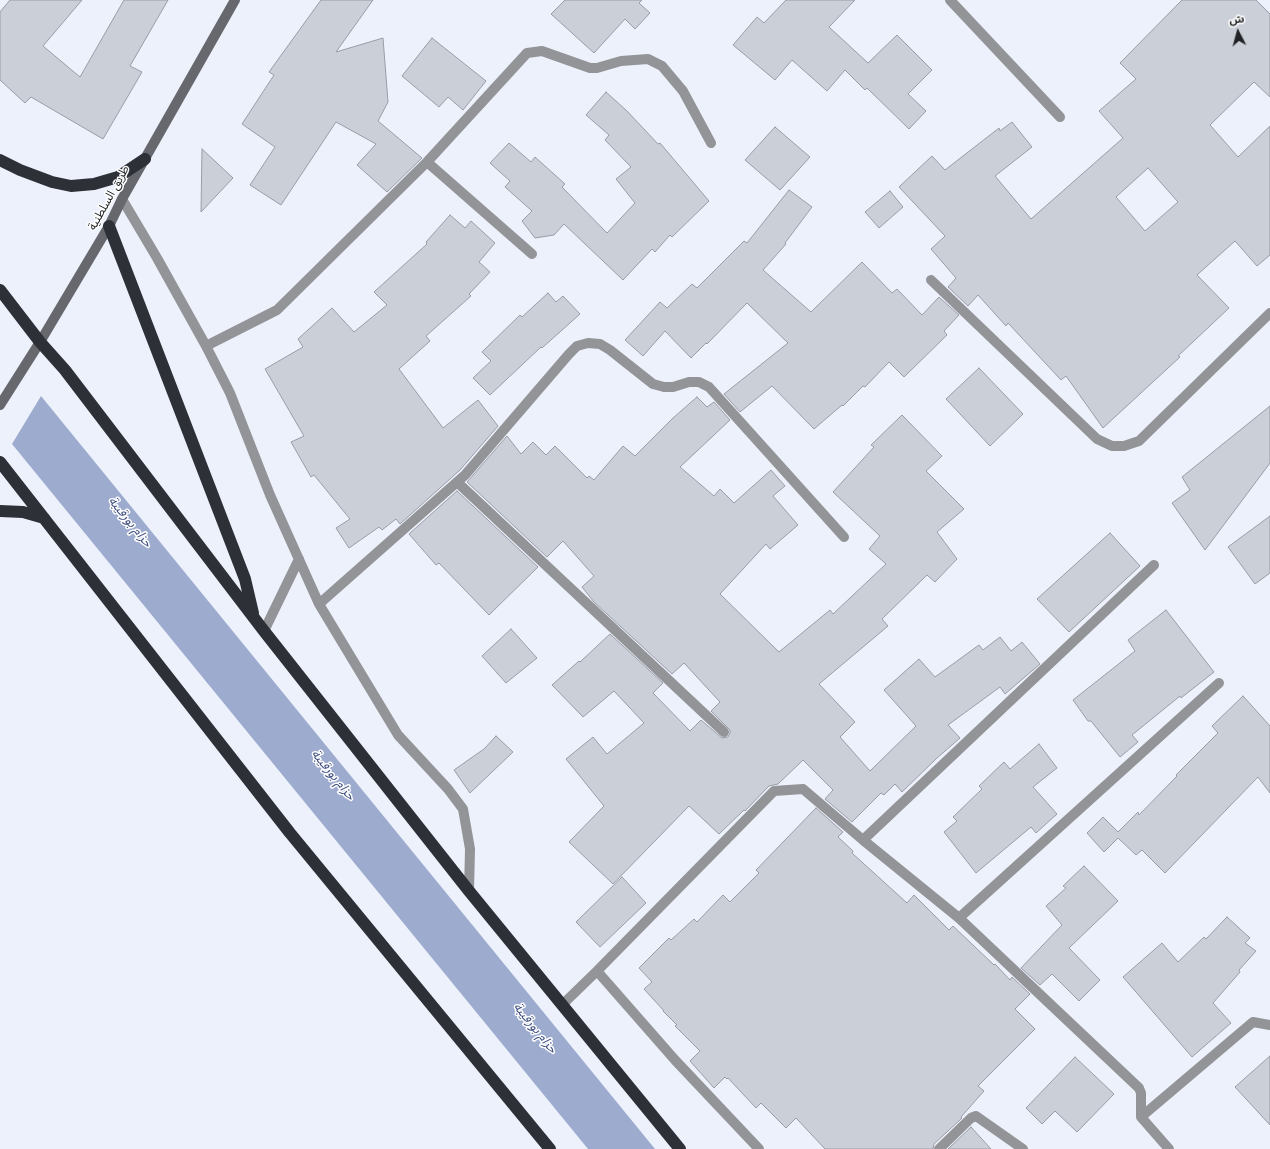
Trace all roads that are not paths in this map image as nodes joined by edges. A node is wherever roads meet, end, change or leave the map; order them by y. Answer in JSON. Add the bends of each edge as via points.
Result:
{"nodes":[{"id":1,"x":235,"y":0,"type":"edge"},
{"id":2,"x":950,"y":0,"type":"edge"},
{"id":3,"x":1060,"y":117,"type":"dead end"},
{"id":4,"x":711,"y":143,"type":"dead end"},
{"id":5,"x":145,"y":159,"type":"junction"},
{"id":6,"x":0,"y":160,"type":"edge"},
{"id":7,"x":427,"y":162,"type":"junction"},
{"id":8,"x":122,"y":200,"type":"junction"},
{"id":9,"x":109,"y":226,"type":"junction"},
{"id":10,"x":532,"y":254,"type":"dead end"},
{"id":11,"x":931,"y":280,"type":"dead end"},
{"id":12,"x":0,"y":290,"type":"edge"},
{"id":13,"x":1270,"y":313,"type":"edge"},
{"id":14,"x":40,"y":342,"type":"junction"},
{"id":15,"x":206,"y":346,"type":"junction"},
{"id":16,"x":0,"y":405,"type":"edge"},
{"id":17,"x":0,"y":462,"type":"edge"},
{"id":18,"x":457,"y":482,"type":"junction"},
{"id":19,"x":0,"y":511,"type":"edge"},
{"id":20,"x":44,"y":518,"type":"junction"},
{"id":21,"x":844,"y":537,"type":"dead end"},
{"id":22,"x":299,"y":559,"type":"junction"},
{"id":23,"x":1154,"y":566,"type":"dead end"},
{"id":24,"x":319,"y":604,"type":"junction"},
{"id":25,"x":255,"y":618,"type":"junction"},
{"id":26,"x":264,"y":631,"type":"junction"},
{"id":27,"x":1219,"y":683,"type":"dead end"},
{"id":28,"x":724,"y":732,"type":"dead end"},
{"id":29,"x":863,"y":840,"type":"junction"},
{"id":30,"x":469,"y":891,"type":"junction"},
{"id":31,"x":960,"y":918,"type":"junction"},
{"id":32,"x":597,"y":971,"type":"junction"},
{"id":33,"x":563,"y":1004,"type":"junction"},
{"id":34,"x":1270,"y":1025,"type":"edge"},
{"id":35,"x":1141,"y":1117,"type":"junction"},
{"id":36,"x":550,"y":1149,"type":"edge"},
{"id":37,"x":680,"y":1149,"type":"edge"},
{"id":38,"x":759,"y":1149,"type":"edge"},
{"id":39,"x":938,"y":1149,"type":"edge"},
{"id":40,"x":1023,"y":1149,"type":"edge"},
{"id":41,"x":1169,"y":1149,"type":"edge"}],
"edges":[{"from":1,"to":5,"type":"main road","name":"طريق السلطنية"},
{"from":2,"to":3,"type":"street"},
{"from":4,"to":7,"type":"street","via":[[683,91],[662,66],[648,59],[621,61],[590,68],[542,51],[527,53]]},
{"from":5,"to":6,"type":"highway","via":[[118,177],[94,184],[71,186],[52,182]]},
{"from":5,"to":8,"type":"main road","name":"طريق السلطنية"},
{"from":7,"to":10,"type":"street"},
{"from":7,"to":15,"type":"street","via":[[278,310]]},
{"from":8,"to":9,"type":"main road","name":"طريق السلطنية"},
{"from":8,"to":15,"type":"street"},
{"from":9,"to":14,"type":"main road","name":"طريق السلطنية"},
{"from":9,"to":25,"type":"highway","via":[[245,579]]},
{"from":11,"to":13,"type":"street","via":[[1097,439],[1112,446],[1124,446],[1139,441]]},
{"from":12,"to":14,"type":"highway"},
{"from":14,"to":16,"type":"main road","name":"طريق السلطنية"},
{"from":14,"to":25,"type":"highway","via":[[66,370]]},
{"from":15,"to":22,"type":"street","via":[[230,394],[270,495]]},
{"from":17,"to":20,"type":"highway"},
{"from":18,"to":21,"type":"street","via":[[577,346],[588,343],[600,344],[653,384],[673,387],[699,382],[709,387]]},
{"from":18,"to":24,"type":"street"},
{"from":18,"to":28,"type":"street"},
{"from":19,"to":20,"type":"highway","via":[[23,512]]},
{"from":20,"to":36,"type":"highway","via":[[290,833]]},
{"from":22,"to":24,"type":"street"},
{"from":22,"to":26,"type":"street"},
{"from":23,"to":29,"type":"street"},
{"from":24,"to":30,"type":"street","via":[[398,735],[463,809],[470,849]]},
{"from":25,"to":26,"type":"highway"},
{"from":26,"to":30,"type":"highway"},
{"from":27,"to":31,"type":"street"},
{"from":29,"to":31,"type":"street"},
{"from":29,"to":32,"type":"street","via":[[803,789],[774,791]]},
{"from":30,"to":33,"type":"highway"},
{"from":31,"to":35,"type":"street","via":[[1139,1088]]},
{"from":32,"to":33,"type":"street"},
{"from":32,"to":38,"type":"street","via":[[675,1060]]},
{"from":33,"to":37,"type":"highway"},
{"from":34,"to":35,"type":"street","via":[[1253,1022]]},
{"from":35,"to":41,"type":"street"},
{"from":39,"to":40,"type":"street","via":[[976,1116]]}]}
